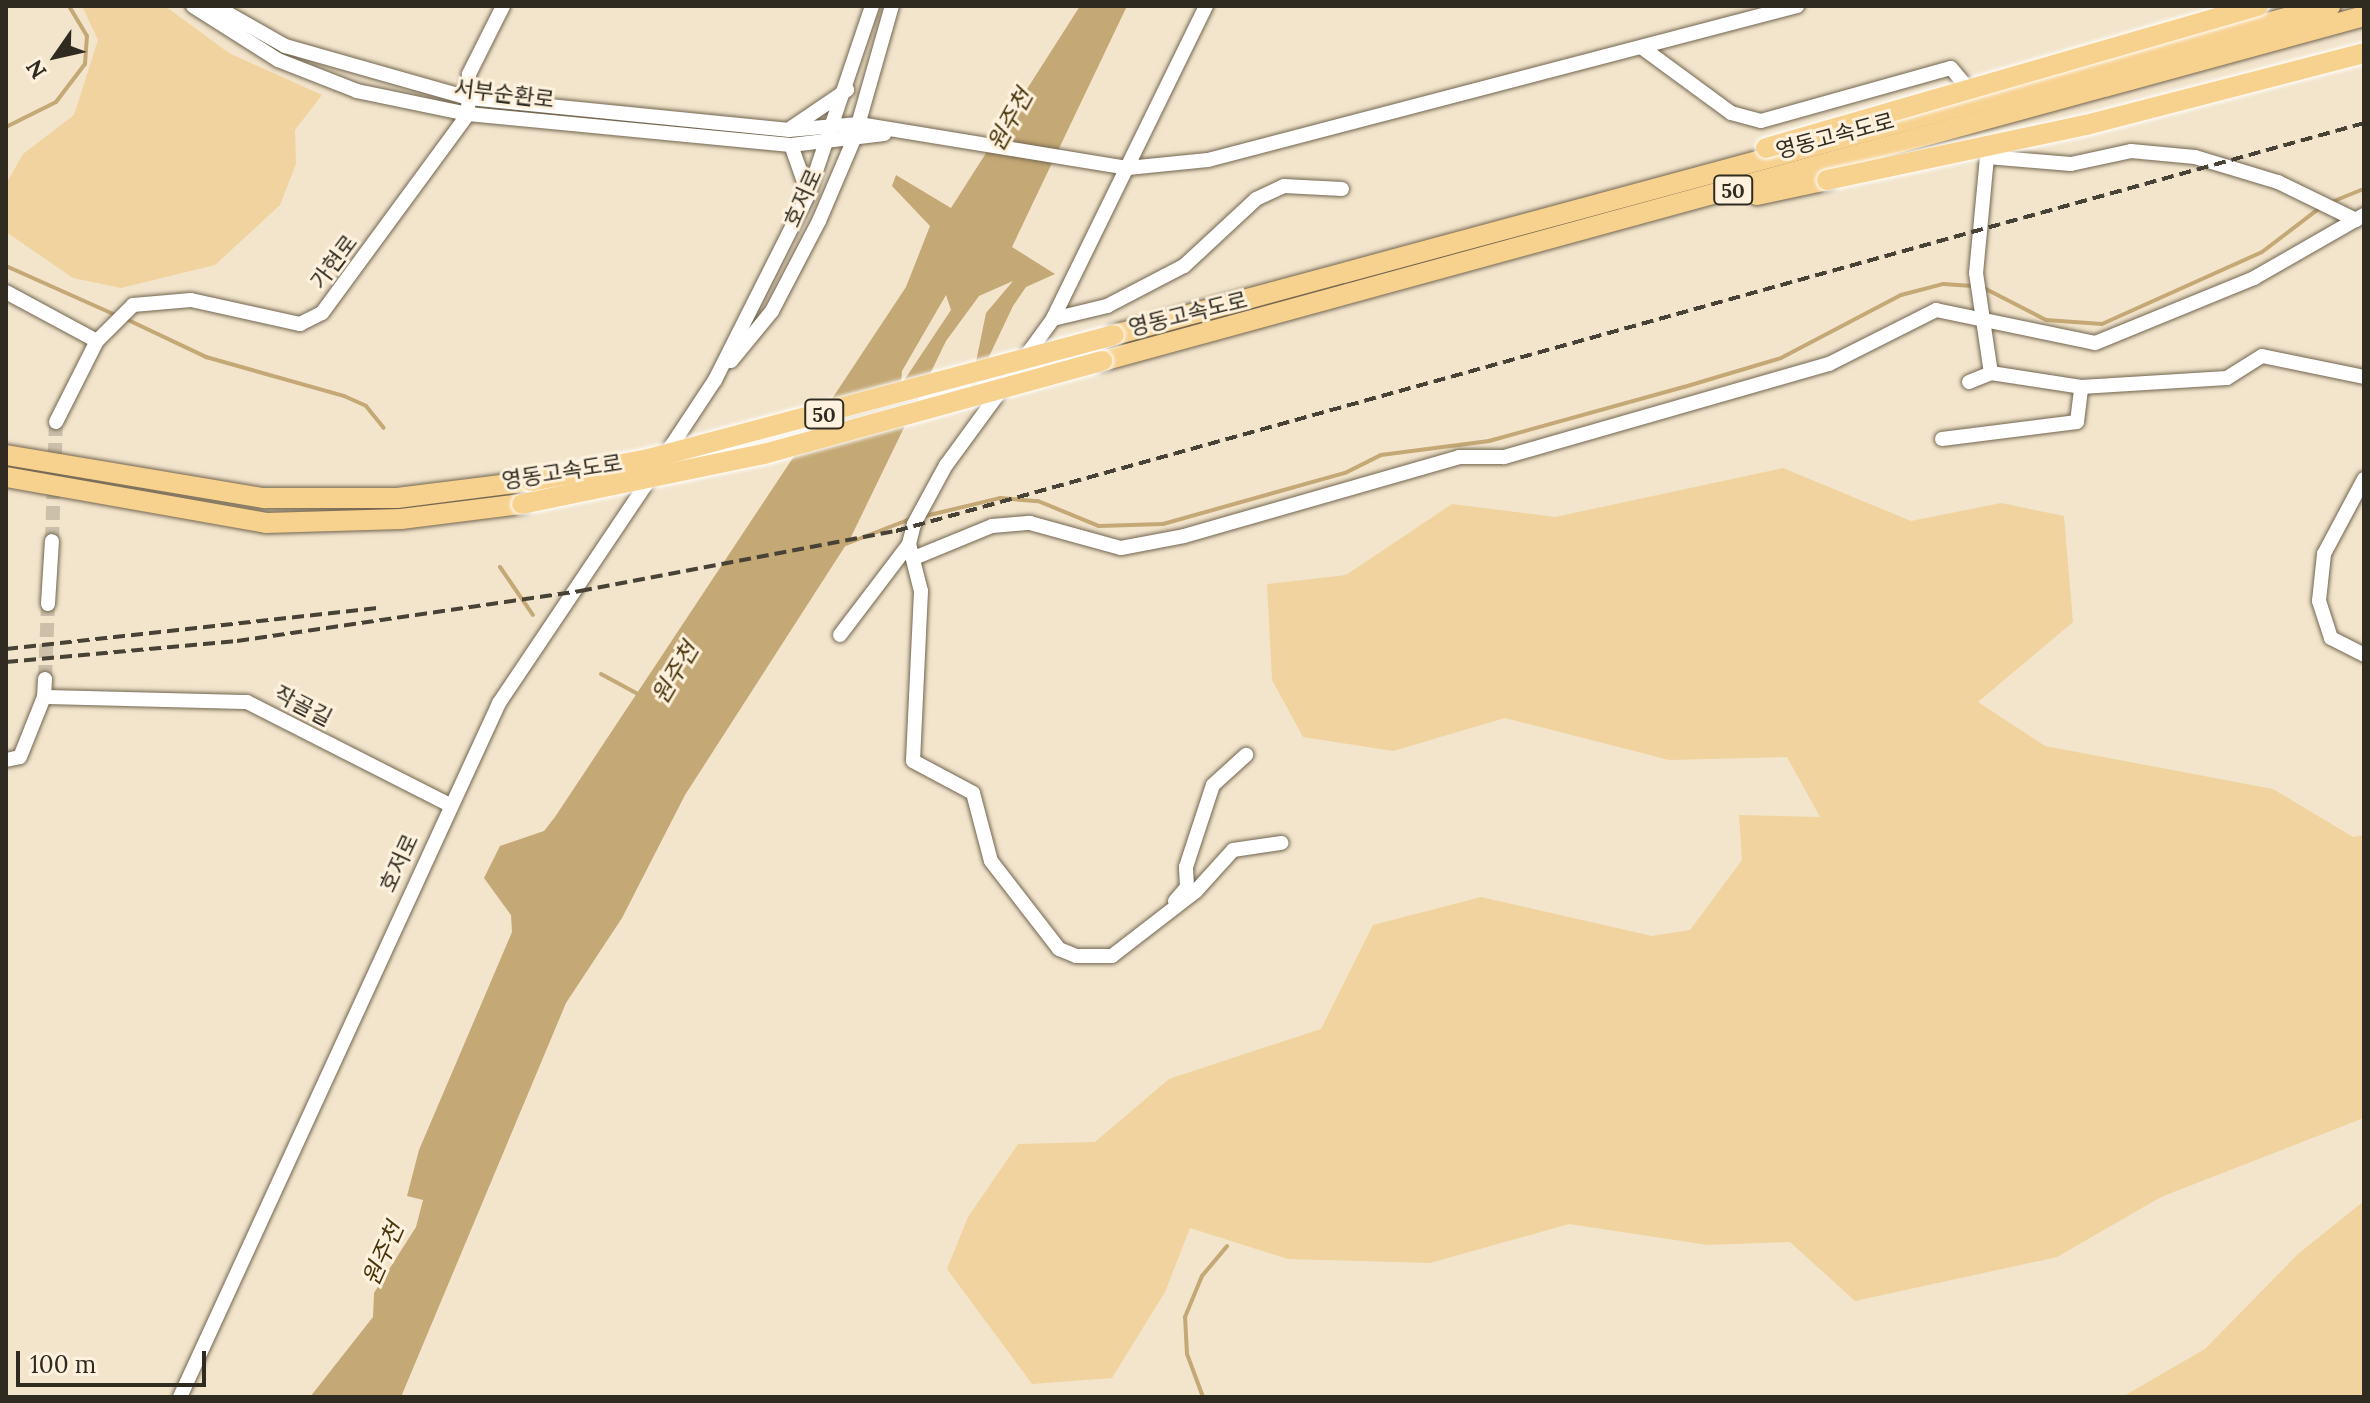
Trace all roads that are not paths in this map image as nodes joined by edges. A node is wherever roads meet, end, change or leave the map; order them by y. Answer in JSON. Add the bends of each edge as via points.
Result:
{"nodes":[{"id":1,"x":193,"y":6,"type":"edge"},
{"id":2,"x":215,"y":6,"type":"edge"},
{"id":3,"x":503,"y":6,"type":"edge"},
{"id":4,"x":872,"y":6,"type":"edge"},
{"id":5,"x":1206,"y":6,"type":"edge"},
{"id":6,"x":1797,"y":6,"type":"edge"},
{"id":7,"x":2258,"y":6,"type":"edge"},
{"id":8,"x":2330,"y":6,"type":"edge"},
{"id":9,"x":891,"y":9,"type":"edge"},
{"id":10,"x":2364,"y":16,"type":"edge"},
{"id":11,"x":1644,"y":49,"type":"junction"},
{"id":12,"x":2364,"y":53,"type":"edge"},
{"id":13,"x":1967,"y":87,"type":"dead end"},
{"id":14,"x":847,"y":90,"type":"junction"},
{"id":15,"x":469,"y":98,"type":"junction"},
{"id":16,"x":468,"y":114,"type":"junction"},
{"id":17,"x":859,"y":124,"type":"junction"},
{"id":18,"x":836,"y":127,"type":"junction"},
{"id":19,"x":789,"y":130,"type":"junction"},
{"id":20,"x":885,"y":133,"type":"junction"},
{"id":21,"x":854,"y":139,"type":"junction"},
{"id":22,"x":831,"y":144,"type":"junction"},
{"id":23,"x":791,"y":145,"type":"junction"},
{"id":24,"x":1128,"y":168,"type":"junction"},
{"id":25,"x":1342,"y":189,"type":"dead end"},
{"id":26,"x":808,"y":195,"type":"junction"},
{"id":27,"x":1601,"y":202,"type":"junction"},
{"id":28,"x":1658,"y":212,"type":"junction"},
{"id":29,"x":2360,"y":219,"type":"edge"},
{"id":30,"x":6,"y":292,"type":"edge"},
{"id":31,"x":1980,"y":310,"type":"junction"},
{"id":32,"x":1053,"y":319,"type":"junction"},
{"id":33,"x":101,"y":336,"type":"junction"},
{"id":34,"x":1991,"y":373,"type":"junction"},
{"id":35,"x":2364,"y":377,"type":"edge"},
{"id":36,"x":715,"y":380,"type":"junction"},
{"id":37,"x":1969,"y":382,"type":"dead end"},
{"id":38,"x":2081,"y":387,"type":"junction"},
{"id":39,"x":56,"y":422,"type":"tunnel mouth"},
{"id":40,"x":1942,"y":439,"type":"dead end"},
{"id":41,"x":6,"y":455,"type":"edge"},
{"id":42,"x":6,"y":477,"type":"edge"},
{"id":43,"x":2364,"y":479,"type":"edge"},
{"id":44,"x":52,"y":541,"type":"tunnel mouth"},
{"id":45,"x":912,"y":551,"type":"junction"},
{"id":46,"x":48,"y":604,"type":"tunnel mouth"},
{"id":47,"x":840,"y":635,"type":"dead end"},
{"id":48,"x":2364,"y":655,"type":"edge"},
{"id":49,"x":45,"y":679,"type":"tunnel mouth"},
{"id":50,"x":44,"y":697,"type":"junction"},
{"id":51,"x":1246,"y":755,"type":"dead end"},
{"id":52,"x":6,"y":760,"type":"edge"},
{"id":53,"x":450,"y":805,"type":"junction"},
{"id":54,"x":1281,"y":843,"type":"dead end"},
{"id":55,"x":1167,"y":910,"type":"junction"},
{"id":56,"x":180,"y":1397,"type":"edge"}],
"edges":[{"from":1,"to":16,"type":"street","name":"서부순환로","via":[[278,60],[357,91]]},
{"from":2,"to":15,"type":"street","name":"서부순환로","via":[[285,46]]},
{"from":3,"to":15,"type":"street","via":[[469,74]]},
{"from":4,"to":14,"type":"street","name":"호저로"},
{"from":5,"to":24,"type":"street"},
{"from":6,"to":11,"type":"street"},
{"from":7,"to":27,"type":"highway","bridge":true,"via":[[1766,148]]},
{"from":8,"to":27,"type":"highway","name":"영동고속도로","number":"50"},
{"from":9,"to":17,"type":"street","name":"호저로"},
{"from":10,"to":28,"type":"highway","name":"영동고속도로","number":"50"},
{"from":11,"to":13,"type":"street","via":[[1731,113],[1761,121],[1951,68]]},
{"from":11,"to":24,"type":"street","via":[[1208,160]]},
{"from":12,"to":28,"type":"highway","bridge":true,"via":[[2086,125]]},
{"from":14,"to":18,"type":"street","name":"호저로"},
{"from":14,"to":19,"type":"street"},
{"from":15,"to":16,"type":"street"},
{"from":15,"to":19,"type":"street","name":"서부순환로"},
{"from":16,"to":23,"type":"street","name":"서부순환로"},
{"from":16,"to":33,"type":"street","name":"가현로","via":[[322,313],[300,324],[191,300],[125,309]]},
{"from":17,"to":18,"type":"street","name":"서부순환로"},
{"from":17,"to":20,"type":"street"},
{"from":17,"to":21,"type":"street","name":"호저로"},
{"from":18,"to":19,"type":"street","name":"서부순환로"},
{"from":18,"to":22,"type":"street","name":"호저로"},
{"from":20,"to":21,"type":"street","name":"서부순환로"},
{"from":20,"to":24,"type":"street"},
{"from":21,"to":22,"type":"street","name":"서부순환로"},
{"from":21,"to":36,"type":"street","name":"호저로","via":[[772,311]]},
{"from":22,"to":23,"type":"street","name":"서부순환로"},
{"from":22,"to":26,"type":"street","name":"호저로"},
{"from":23,"to":26,"type":"street","via":[[804,166]]},
{"from":24,"to":32,"type":"street"},
{"from":25,"to":32,"type":"street","via":[[1296,185],[1256,199],[1184,266],[1107,306]]},
{"from":26,"to":36,"type":"street","name":"호저로"},
{"from":27,"to":41,"type":"highway","name":"영동고속도로","number":"50","bridge":true,"via":[[648,459],[531,481],[397,498],[264,498]]},
{"from":28,"to":42,"type":"highway","name":"영동고속도로","number":"50","bridge":true,"via":[[764,454],[522,504],[401,519],[266,523]]},
{"from":29,"to":31,"type":"street","via":[[2254,278],[2095,343]]},
{"from":29,"to":31,"type":"street","via":[[2241,171],[2159,152],[2071,164],[1986,153],[1976,273]]},
{"from":30,"to":33,"type":"street"},
{"from":31,"to":34,"type":"street"},
{"from":31,"to":45,"type":"street","via":[[1936,310],[1829,364],[1504,457],[1459,457],[1184,536],[1121,548],[1030,523],[992,526]]},
{"from":32,"to":45,"type":"street","via":[[926,502],[914,524]]},
{"from":33,"to":39,"type":"street","name":"가현로"},
{"from":34,"to":37,"type":"street"},
{"from":34,"to":38,"type":"street"},
{"from":35,"to":38,"type":"street","via":[[2262,356],[2227,378]]},
{"from":36,"to":53,"type":"street","name":"호저로","via":[[525,656]]},
{"from":38,"to":40,"type":"street","via":[[2077,422]]},
{"from":43,"to":48,"type":"street","via":[[2324,554],[2319,601],[2331,638]]},
{"from":44,"to":46,"type":"street"},
{"from":45,"to":47,"type":"street"},
{"from":45,"to":55,"type":"street","via":[[921,591],[913,761],[973,793],[991,861],[1059,949],[1112,956]]},
{"from":49,"to":50,"type":"street"},
{"from":50,"to":52,"type":"street","via":[[20,757]]},
{"from":50,"to":53,"type":"street","name":"작골길","via":[[247,702]]},
{"from":51,"to":55,"type":"street","via":[[1213,785],[1186,867],[1187,887]]},
{"from":53,"to":56,"type":"street","name":"호저로"},
{"from":54,"to":55,"type":"street","via":[[1233,850]]}]}
